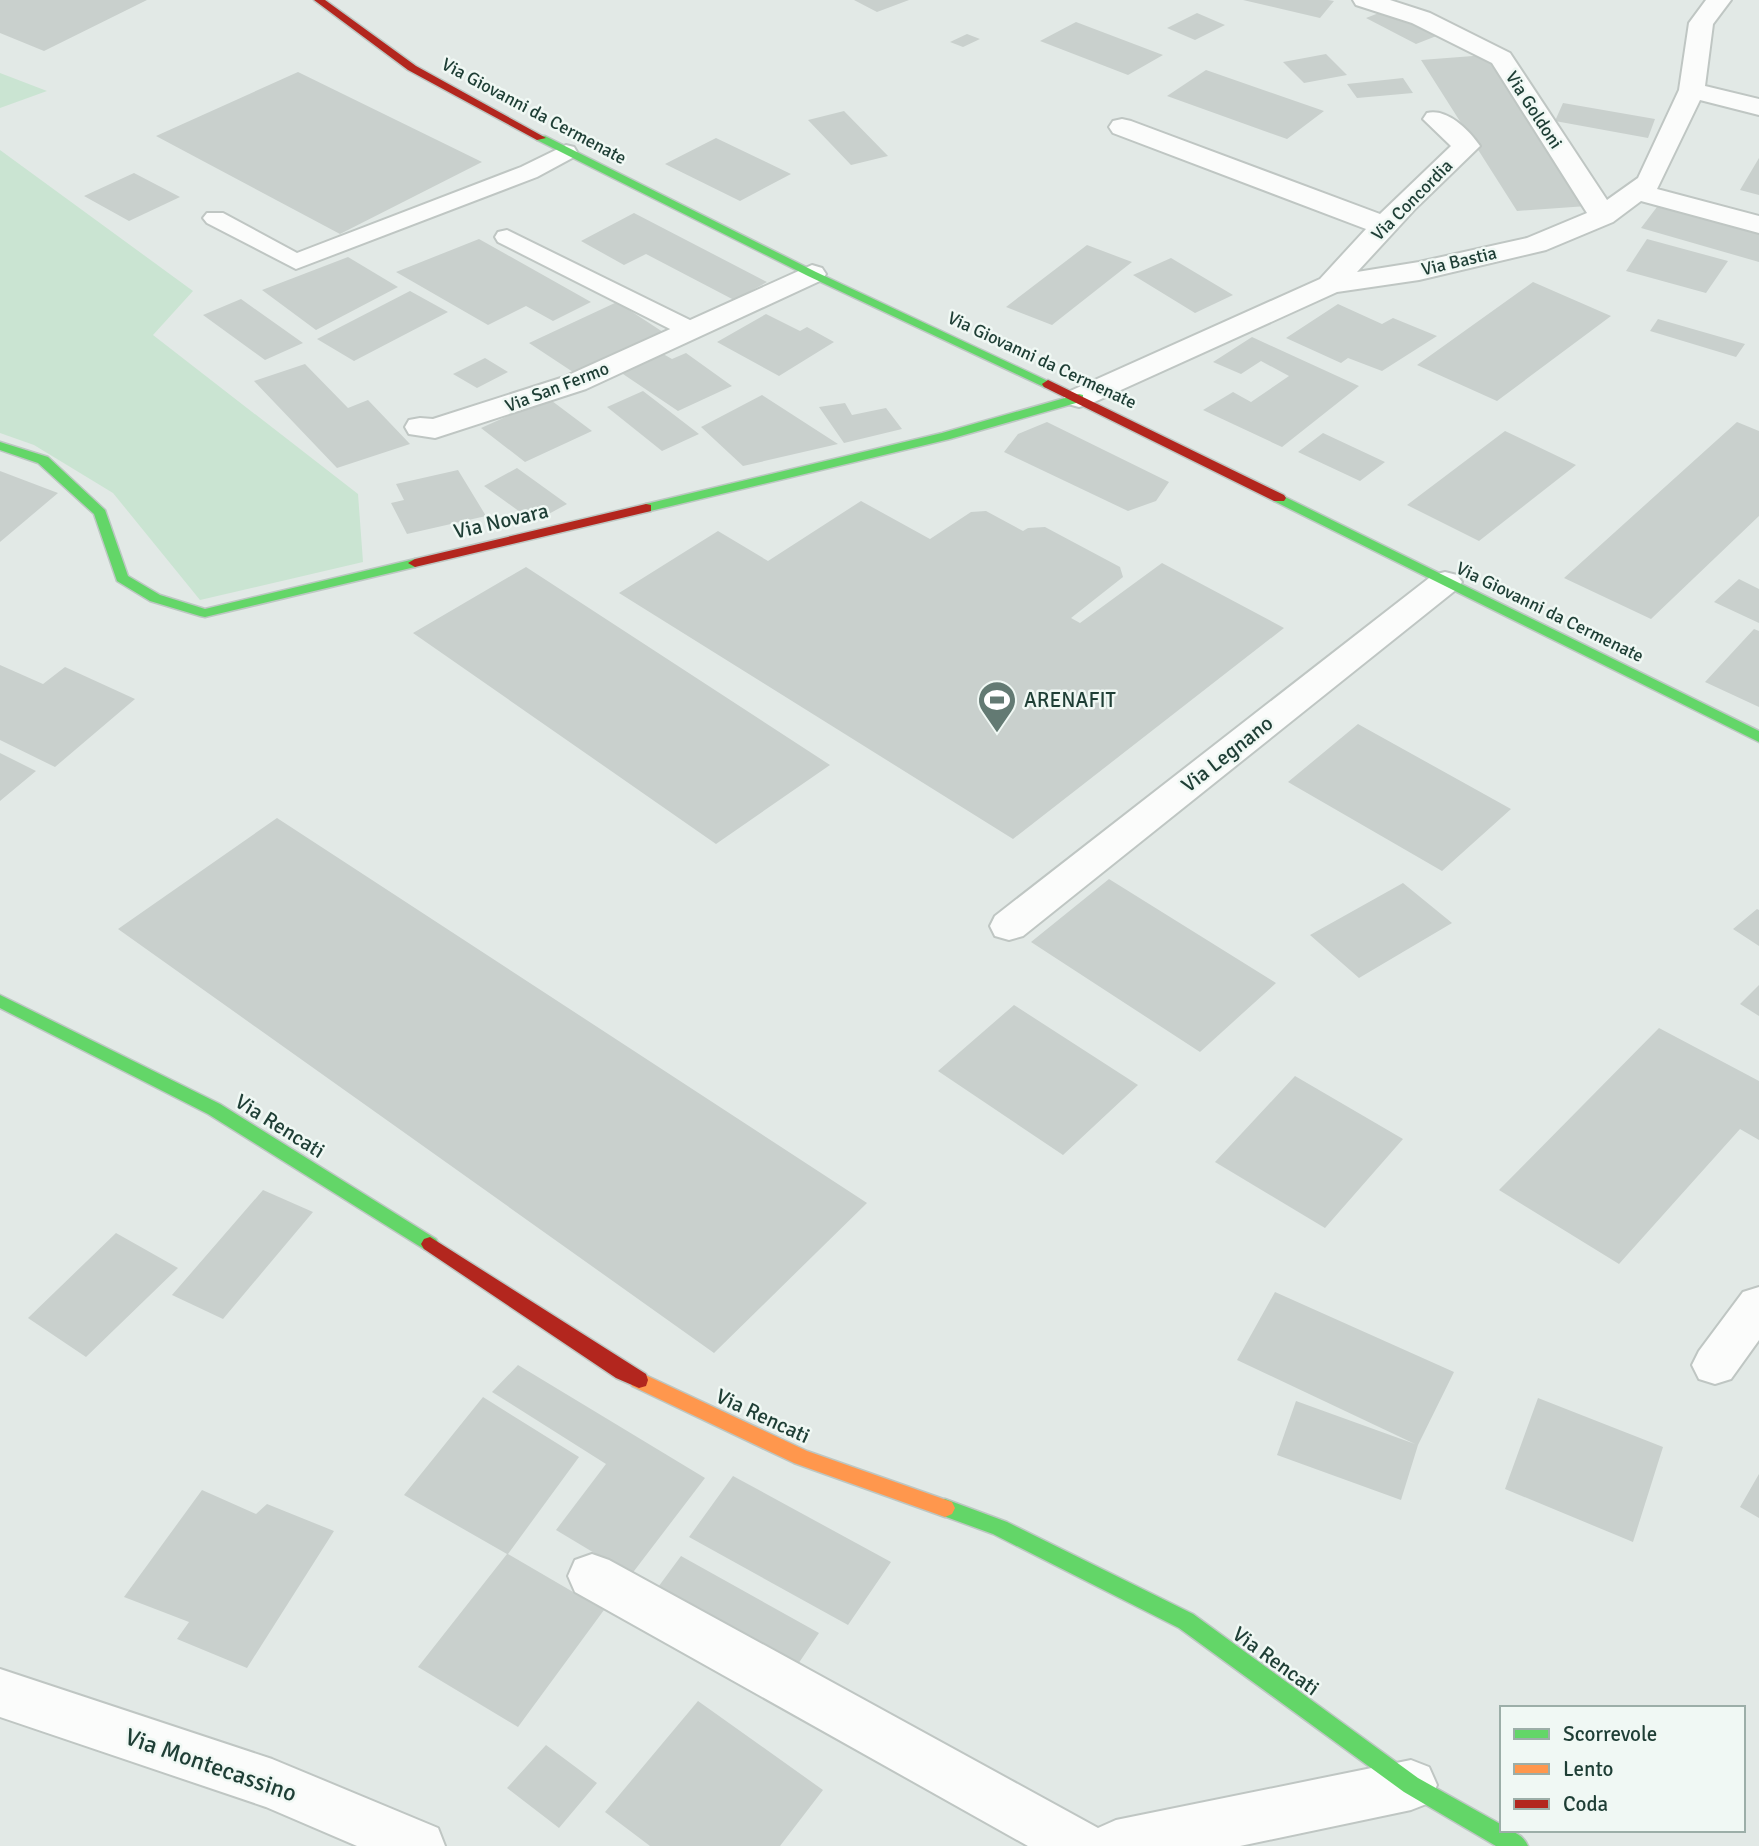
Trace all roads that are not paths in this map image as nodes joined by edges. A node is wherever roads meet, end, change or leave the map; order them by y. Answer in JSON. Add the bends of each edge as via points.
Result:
{"nodes":[{"id":1,"x":319,"y":0,"type":"edge"},
{"id":2,"x":1365,"y":0,"type":"edge"},
{"id":3,"x":1718,"y":0,"type":"edge"},
{"id":4,"x":1692,"y":90,"type":"junction"},
{"id":5,"x":1759,"y":107,"type":"edge"},
{"id":6,"x":1436,"y":119,"type":"dead end"},
{"id":7,"x":1122,"y":127,"type":"dead end"},
{"id":8,"x":566,"y":152,"type":"junction"},
{"id":9,"x":1635,"y":191,"type":"junction"},
{"id":10,"x":1603,"y":216,"type":"junction"},
{"id":11,"x":215,"y":218,"type":"dead end"},
{"id":12,"x":1759,"y":225,"type":"edge"},
{"id":13,"x":1385,"y":226,"type":"junction"},
{"id":14,"x":507,"y":237,"type":"dead end"},
{"id":15,"x":812,"y":275,"type":"junction"},
{"id":16,"x":1330,"y":285,"type":"junction"},
{"id":17,"x":691,"y":330,"type":"junction"},
{"id":18,"x":1079,"y":398,"type":"junction"},
{"id":19,"x":420,"y":427,"type":"dead end"},
{"id":20,"x":0,"y":446,"type":"edge"},
{"id":21,"x":1445,"y":582,"type":"junction"},
{"id":22,"x":1759,"y":737,"type":"edge"},
{"id":23,"x":1009,"y":926,"type":"dead end"},
{"id":24,"x":0,"y":1000,"type":"edge"},
{"id":25,"x":1759,"y":1306,"type":"edge"},
{"id":26,"x":1715,"y":1365,"type":"dead end"},
{"id":27,"x":592,"y":1576,"type":"dead end"},
{"id":28,"x":0,"y":1693,"type":"edge"},
{"id":29,"x":1411,"y":1785,"type":"junction"},
{"id":30,"x":419,"y":1846,"type":"edge"},
{"id":31,"x":1079,"y":1846,"type":"edge"},
{"id":32,"x":1116,"y":1846,"type":"edge"},
{"id":33,"x":1517,"y":1846,"type":"edge"}],
"edges":[{"from":1,"to":8,"type":"street","name":"Via Giovanni da Cermenate","via":[[412,68]]},
{"from":2,"to":10,"type":"street","name":"Via Goldoni","via":[[1421,18],[1501,58]]},
{"from":3,"to":4,"type":"street","name":"Via Bastia","via":[[1701,23]]},
{"from":4,"to":5,"type":"street"},
{"from":4,"to":9,"type":"street","name":"Via Bastia","via":[[1648,182]]},
{"from":6,"to":13,"type":"street","name":"Via Concordia","via":[[1467,146]]},
{"from":7,"to":13,"type":"street"},
{"from":8,"to":11,"type":"lane","via":[[529,172],[296,262]]},
{"from":8,"to":15,"type":"street","name":"Via Giovanni da Cermenate"},
{"from":9,"to":10,"type":"street","name":"Via Bastia"},
{"from":9,"to":12,"type":"street"},
{"from":10,"to":16,"type":"street","name":"Via Bastia","via":[[1536,244],[1419,271]]},
{"from":13,"to":16,"type":"street","name":"Via Concordia"},
{"from":14,"to":17,"type":"lane"},
{"from":15,"to":17,"type":"street","name":"Via San Fermo"},
{"from":15,"to":18,"type":"street","name":"Via Giovanni da Cermenate"},
{"from":16,"to":18,"type":"street","name":"Via Bastia"},
{"from":17,"to":19,"type":"street","name":"Via San Fermo","via":[[575,383],[435,429]]},
{"from":18,"to":20,"type":"street","name":"Via Novara","via":[[933,439],[205,613],[155,598],[122,578],[100,513],[43,460]]},
{"from":18,"to":21,"type":"street","name":"Via Giovanni da Cermenate"},
{"from":21,"to":22,"type":"street","name":"Via Giovanni da Cermenate"},
{"from":21,"to":23,"type":"street","name":"Via Legnano"},
{"from":24,"to":29,"type":"street","name":"Via Rencati","via":[[214,1109],[443,1251],[623,1372],[801,1457],[1000,1528],[1186,1622]]},
{"from":25,"to":26,"type":"street"},
{"from":27,"to":31,"type":"street"},
{"from":28,"to":30,"type":"street","name":"Via Montecassino","via":[[272,1784]]},
{"from":29,"to":32,"type":"street"},
{"from":29,"to":33,"type":"street","name":"Via Rencati"}]}
